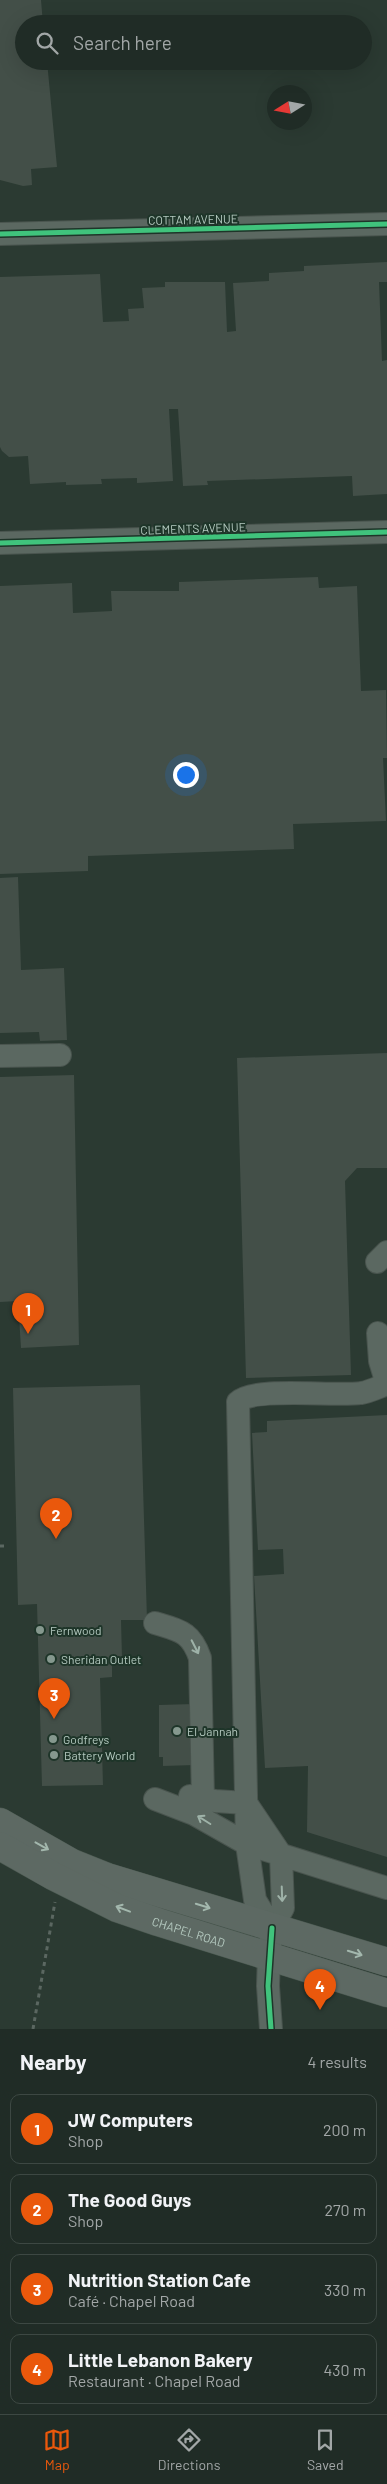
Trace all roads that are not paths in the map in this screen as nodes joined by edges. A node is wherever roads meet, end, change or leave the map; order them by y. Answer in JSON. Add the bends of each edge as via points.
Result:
{"nodes":[{"id":1,"x":387,"y":224,"type":"edge"},
{"id":2,"x":0,"y":234,"type":"edge"},
{"id":3,"x":387,"y":532,"type":"edge"},
{"id":4,"x":0,"y":543,"type":"edge"},
{"id":5,"x":60,"y":1055,"type":"dead end"},
{"id":6,"x":0,"y":1056,"type":"edge"},
{"id":7,"x":384,"y":1334,"type":"edge"},
{"id":8,"x":387,"y":1384,"type":"edge"},
{"id":9,"x":155,"y":1623,"type":"dead end"},
{"id":10,"x":203,"y":1799,"type":"junction"},
{"id":11,"x":246,"y":1803,"type":"junction"},
{"id":12,"x":0,"y":1822,"type":"edge"},
{"id":13,"x":247,"y":1844,"type":"junction"},
{"id":14,"x":0,"y":1846,"type":"edge"},
{"id":15,"x":280,"y":1855,"type":"junction"},
{"id":16,"x":387,"y":1888,"type":"edge"},
{"id":17,"x":272,"y":1928,"type":"junction"},
{"id":18,"x":269,"y":1955,"type":"junction"},
{"id":19,"x":387,"y":1962,"type":"edge"},
{"id":20,"x":387,"y":1993,"type":"edge"},
{"id":21,"x":271,"y":2029,"type":"edge"}],
"edges":[{"from":1,"to":2,"type":"street","name":"COTTAM AVENUE"},
{"from":3,"to":4,"type":"street","name":"CLEMENTS AVENUE"},
{"from":5,"to":6,"type":"street"},
{"from":7,"to":8,"type":"street","via":[[380,1361]]},
{"from":8,"to":11,"type":"street","via":[[362,1393],[260,1395],[238,1402]]},
{"from":9,"to":10,"type":"street","one_way":true,"via":[[181,1631],[194,1641],[200,1658]]},
{"from":10,"to":11,"type":"street"},
{"from":13,"to":10,"type":"street","one_way":true,"via":[[194,1814],[155,1798],[172,1795]]},
{"from":11,"to":13,"type":"street"},
{"from":11,"to":15,"type":"street"},
{"from":12,"to":17,"type":"main road","one_way":true,"via":[[72,1863],[107,1877]]},
{"from":13,"to":15,"type":"street"},
{"from":13,"to":17,"type":"street","via":[[255,1900]]},
{"from":18,"to":14,"type":"main road","name":"CHAPEL ROAD","one_way":true,"via":[[117,1908]]},
{"from":15,"to":16,"type":"street"},
{"from":15,"to":17,"type":"street","one_way":true,"via":[[283,1908]]},
{"from":17,"to":18,"type":"street"},
{"from":17,"to":19,"type":"main road","one_way":true},
{"from":18,"to":20,"type":"main road","name":"CHAPEL ROAD"},
{"from":18,"to":21,"type":"street"}]}
